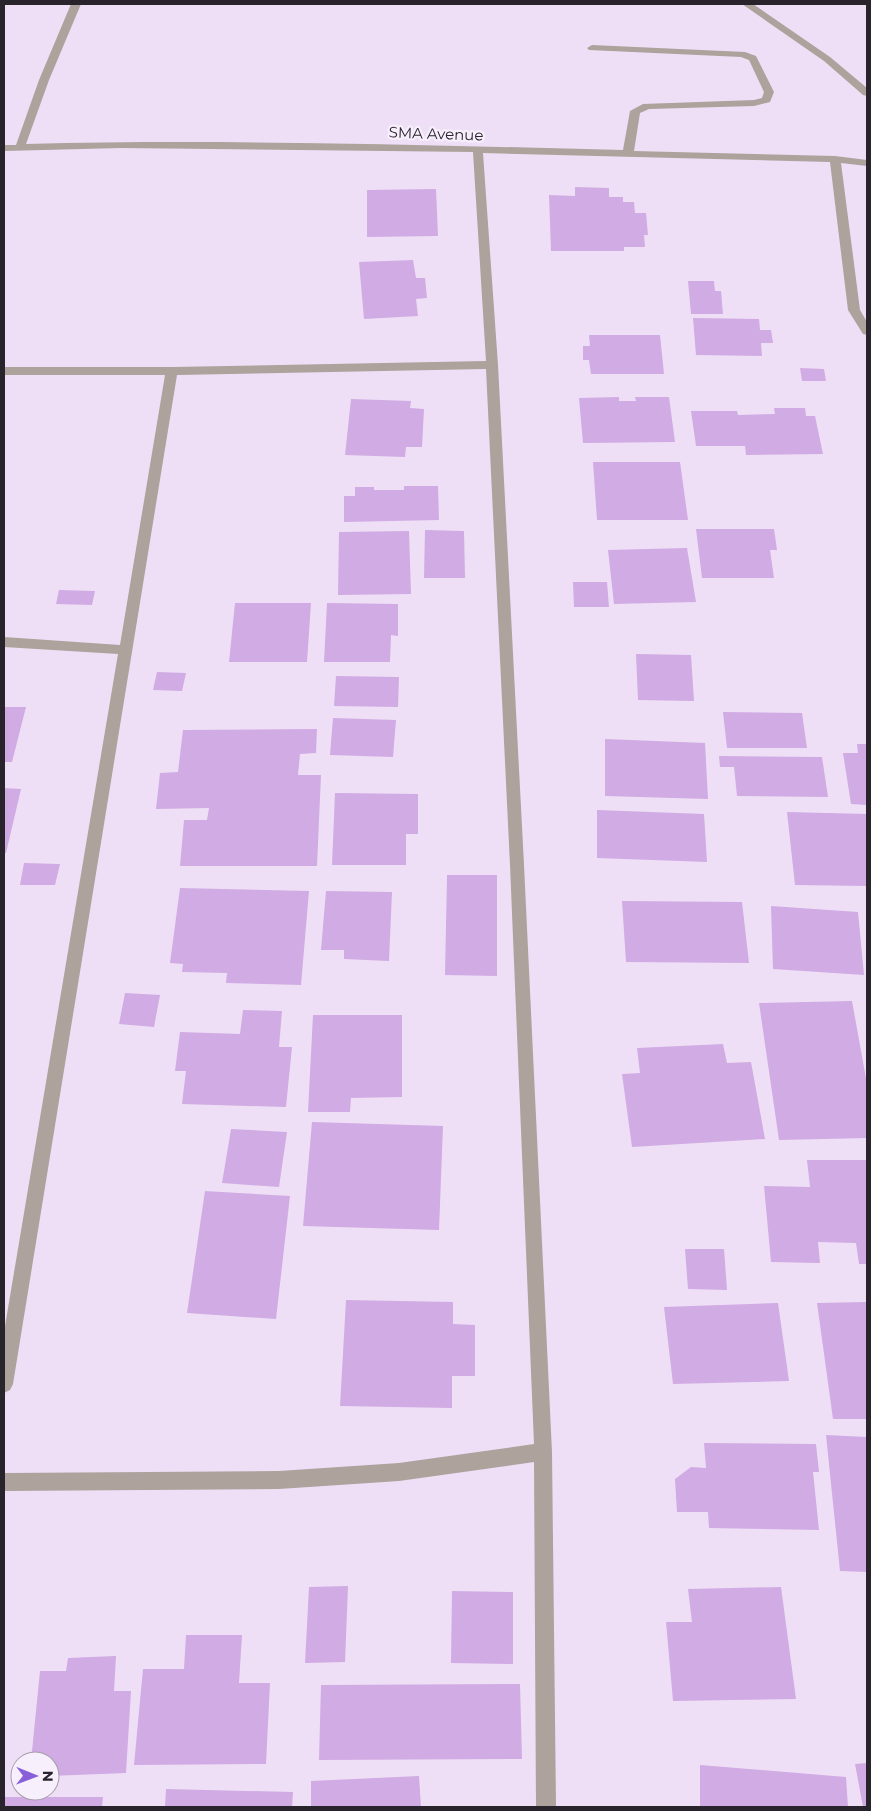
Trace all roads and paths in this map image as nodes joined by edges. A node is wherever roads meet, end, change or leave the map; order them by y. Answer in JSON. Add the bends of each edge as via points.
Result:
{"nodes":[{"id":1,"x":76,"y":4,"type":"edge"},
{"id":2,"x":748,"y":4,"type":"edge"},
{"id":3,"x":592,"y":48,"type":"dead end"},
{"id":4,"x":867,"y":94,"type":"edge"},
{"id":5,"x":20,"y":147,"type":"junction"},
{"id":6,"x":4,"y":148,"type":"edge"},
{"id":7,"x":478,"y":150,"type":"junction"},
{"id":8,"x":628,"y":154,"type":"junction"},
{"id":9,"x":835,"y":159,"type":"junction"},
{"id":10,"x":867,"y":163,"type":"edge"},
{"id":11,"x":867,"y":331,"type":"edge"},
{"id":12,"x":492,"y":365,"type":"junction"},
{"id":13,"x":4,"y":371,"type":"edge"},
{"id":14,"x":172,"y":371,"type":"junction"},
{"id":15,"x":4,"y":642,"type":"edge"},
{"id":16,"x":125,"y":650,"type":"junction"},
{"id":17,"x":4,"y":1384,"type":"edge"},
{"id":18,"x":543,"y":1452,"type":"junction"},
{"id":19,"x":4,"y":1482,"type":"edge"},
{"id":20,"x":546,"y":1807,"type":"edge"}],
"edges":[{"from":1,"to":5,"type":"street"},
{"from":2,"to":4,"type":"street","via":[[820,54]]},
{"from":3,"to":8,"type":"street","via":[[742,54],[753,58],[769,92],[766,100],[754,104],[640,108],[635,111]]},
{"from":5,"to":6,"type":"street","name":"SMA Avenue"},
{"from":5,"to":7,"type":"street","name":"SMA Avenue","via":[[257,145]]},
{"from":7,"to":8,"type":"street","name":"SMA Avenue"},
{"from":7,"to":12,"type":"street"},
{"from":8,"to":9,"type":"street","name":"SMA Avenue"},
{"from":9,"to":10,"type":"street","name":"SMA Avenue"},
{"from":9,"to":11,"type":"street","via":[[854,310]]},
{"from":12,"to":14,"type":"street"},
{"from":12,"to":18,"type":"street"},
{"from":13,"to":14,"type":"street"},
{"from":14,"to":16,"type":"street"},
{"from":15,"to":16,"type":"street"},
{"from":16,"to":17,"type":"street"},
{"from":18,"to":19,"type":"street","via":[[399,1472],[279,1480]]},
{"from":18,"to":20,"type":"street"}]}
